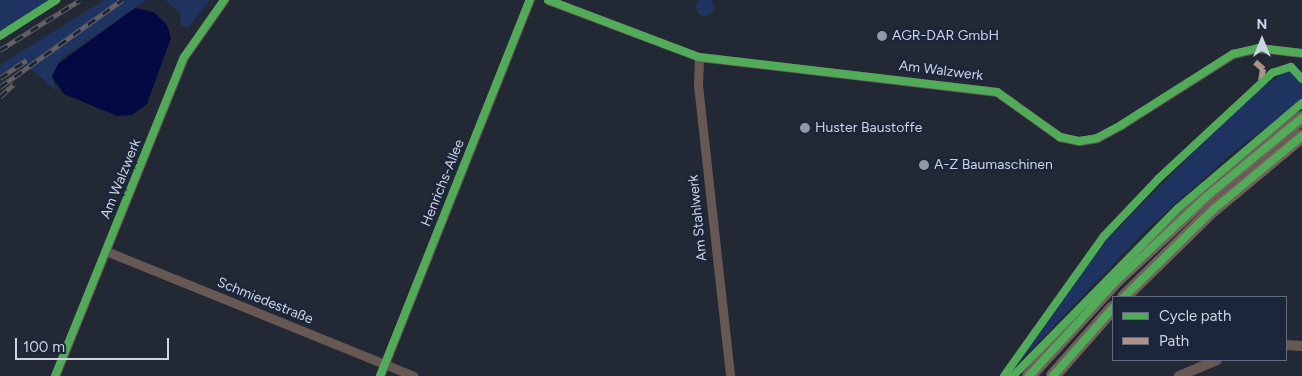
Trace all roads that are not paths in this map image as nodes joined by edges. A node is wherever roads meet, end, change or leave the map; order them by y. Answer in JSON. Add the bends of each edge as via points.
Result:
{"nodes":[{"id":1,"x":224,"y":0,"type":"edge"},
{"id":2,"x":530,"y":0,"type":"edge"},
{"id":3,"x":548,"y":0,"type":"edge"},
{"id":4,"x":1302,"y":53,"type":"edge"},
{"id":5,"x":699,"y":56,"type":"junction"},
{"id":6,"x":1299,"y":120,"type":"edge"},
{"id":7,"x":1302,"y":136,"type":"edge"},
{"id":8,"x":106,"y":251,"type":"junction"},
{"id":9,"x":1125,"y":296,"type":"edge"},
{"id":10,"x":1112,"y":309,"type":"edge"},
{"id":11,"x":1287,"y":346,"type":"edge"},
{"id":12,"x":1302,"y":346,"type":"edge"},
{"id":13,"x":1215,"y":361,"type":"edge"},
{"id":14,"x":384,"y":364,"type":"junction"},
{"id":15,"x":55,"y":376,"type":"edge"},
{"id":16,"x":380,"y":376,"type":"edge"},
{"id":17,"x":414,"y":376,"type":"edge"},
{"id":18,"x":730,"y":376,"type":"edge"},
{"id":19,"x":1029,"y":376,"type":"edge"},
{"id":20,"x":1053,"y":376,"type":"edge"},
{"id":21,"x":1179,"y":376,"type":"edge"}],
"edges":[{"from":1,"to":8,"type":"street","name":"Am Walzwerk","via":[[184,57]]},
{"from":2,"to":14,"type":"street","name":"Henrichs-Allee"},
{"from":3,"to":5,"type":"street","name":"Am Walzwerk"},
{"from":4,"to":5,"type":"street","name":"Am Walzwerk","via":[[1258,48],[1233,54],[1121,125],[1097,138],[1079,141],[1060,137],[996,92],[970,85]]},
{"from":5,"to":18,"type":"street","name":"Am Stahlwerk","via":[[698,85]]},
{"from":6,"to":19,"type":"main road","via":[[1206,196],[1115,282]]},
{"from":7,"to":9,"type":"main road","via":[[1214,209]]},
{"from":8,"to":14,"type":"street","name":"Schmiedestraße"},
{"from":8,"to":15,"type":"street","name":"Am Walzwerk"},
{"from":10,"to":20,"type":"main road"},
{"from":11,"to":12,"type":"street"},
{"from":13,"to":21,"type":"street"},
{"from":14,"to":16,"type":"street","name":"Henrichs-Allee"},
{"from":14,"to":17,"type":"street","name":"Schmiedestraße"}]}
